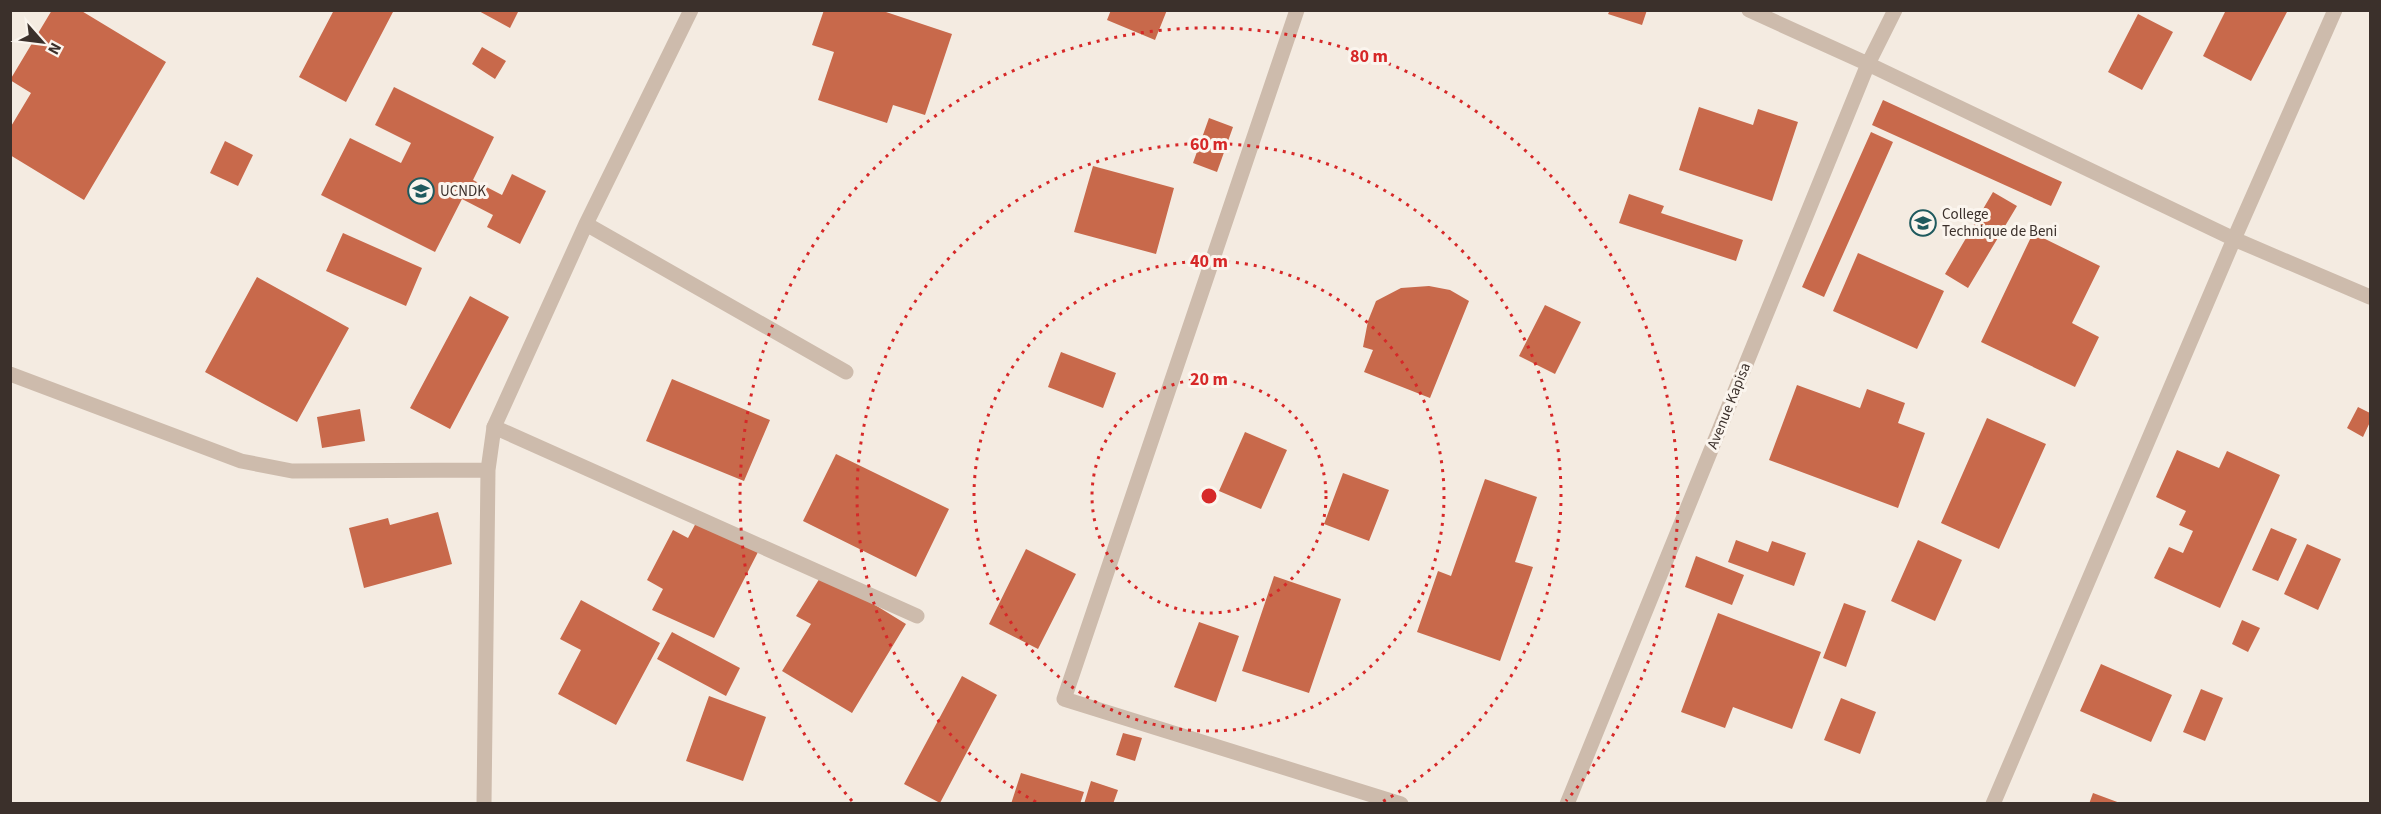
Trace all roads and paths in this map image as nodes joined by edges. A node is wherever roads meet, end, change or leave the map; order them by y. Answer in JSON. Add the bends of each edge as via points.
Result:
{"nodes":[{"id":1,"x":691,"y":10,"type":"edge"},
{"id":2,"x":1297,"y":10,"type":"edge"},
{"id":3,"x":1749,"y":10,"type":"edge"},
{"id":4,"x":1896,"y":10,"type":"edge"},
{"id":5,"x":2335,"y":10,"type":"edge"},
{"id":6,"x":1868,"y":64,"type":"junction"},
{"id":7,"x":586,"y":224,"type":"junction"},
{"id":8,"x":2234,"y":239,"type":"junction"},
{"id":9,"x":2370,"y":297,"type":"edge"},
{"id":10,"x":846,"y":372,"type":"dead end"},
{"id":11,"x":10,"y":374,"type":"edge"},
{"id":12,"x":495,"y":427,"type":"junction"},
{"id":13,"x":488,"y":470,"type":"junction"},
{"id":14,"x":917,"y":616,"type":"dead end"},
{"id":15,"x":484,"y":804,"type":"edge"},
{"id":16,"x":1401,"y":804,"type":"edge"},
{"id":17,"x":1567,"y":804,"type":"edge"},
{"id":18,"x":1993,"y":804,"type":"edge"}],
"edges":[{"from":1,"to":7,"type":"street"},
{"from":2,"to":16,"type":"street","via":[[1064,699]]},
{"from":3,"to":6,"type":"street"},
{"from":4,"to":6,"type":"street","name":"Avenue Kapisa"},
{"from":5,"to":8,"type":"street"},
{"from":6,"to":8,"type":"street"},
{"from":6,"to":17,"type":"street","name":"Avenue Kapisa"},
{"from":7,"to":10,"type":"street"},
{"from":7,"to":12,"type":"street"},
{"from":8,"to":9,"type":"street"},
{"from":8,"to":18,"type":"street"},
{"from":11,"to":13,"type":"street","via":[[251,463],[292,471]]},
{"from":12,"to":13,"type":"street"},
{"from":12,"to":14,"type":"street"},
{"from":13,"to":15,"type":"street"}]}
